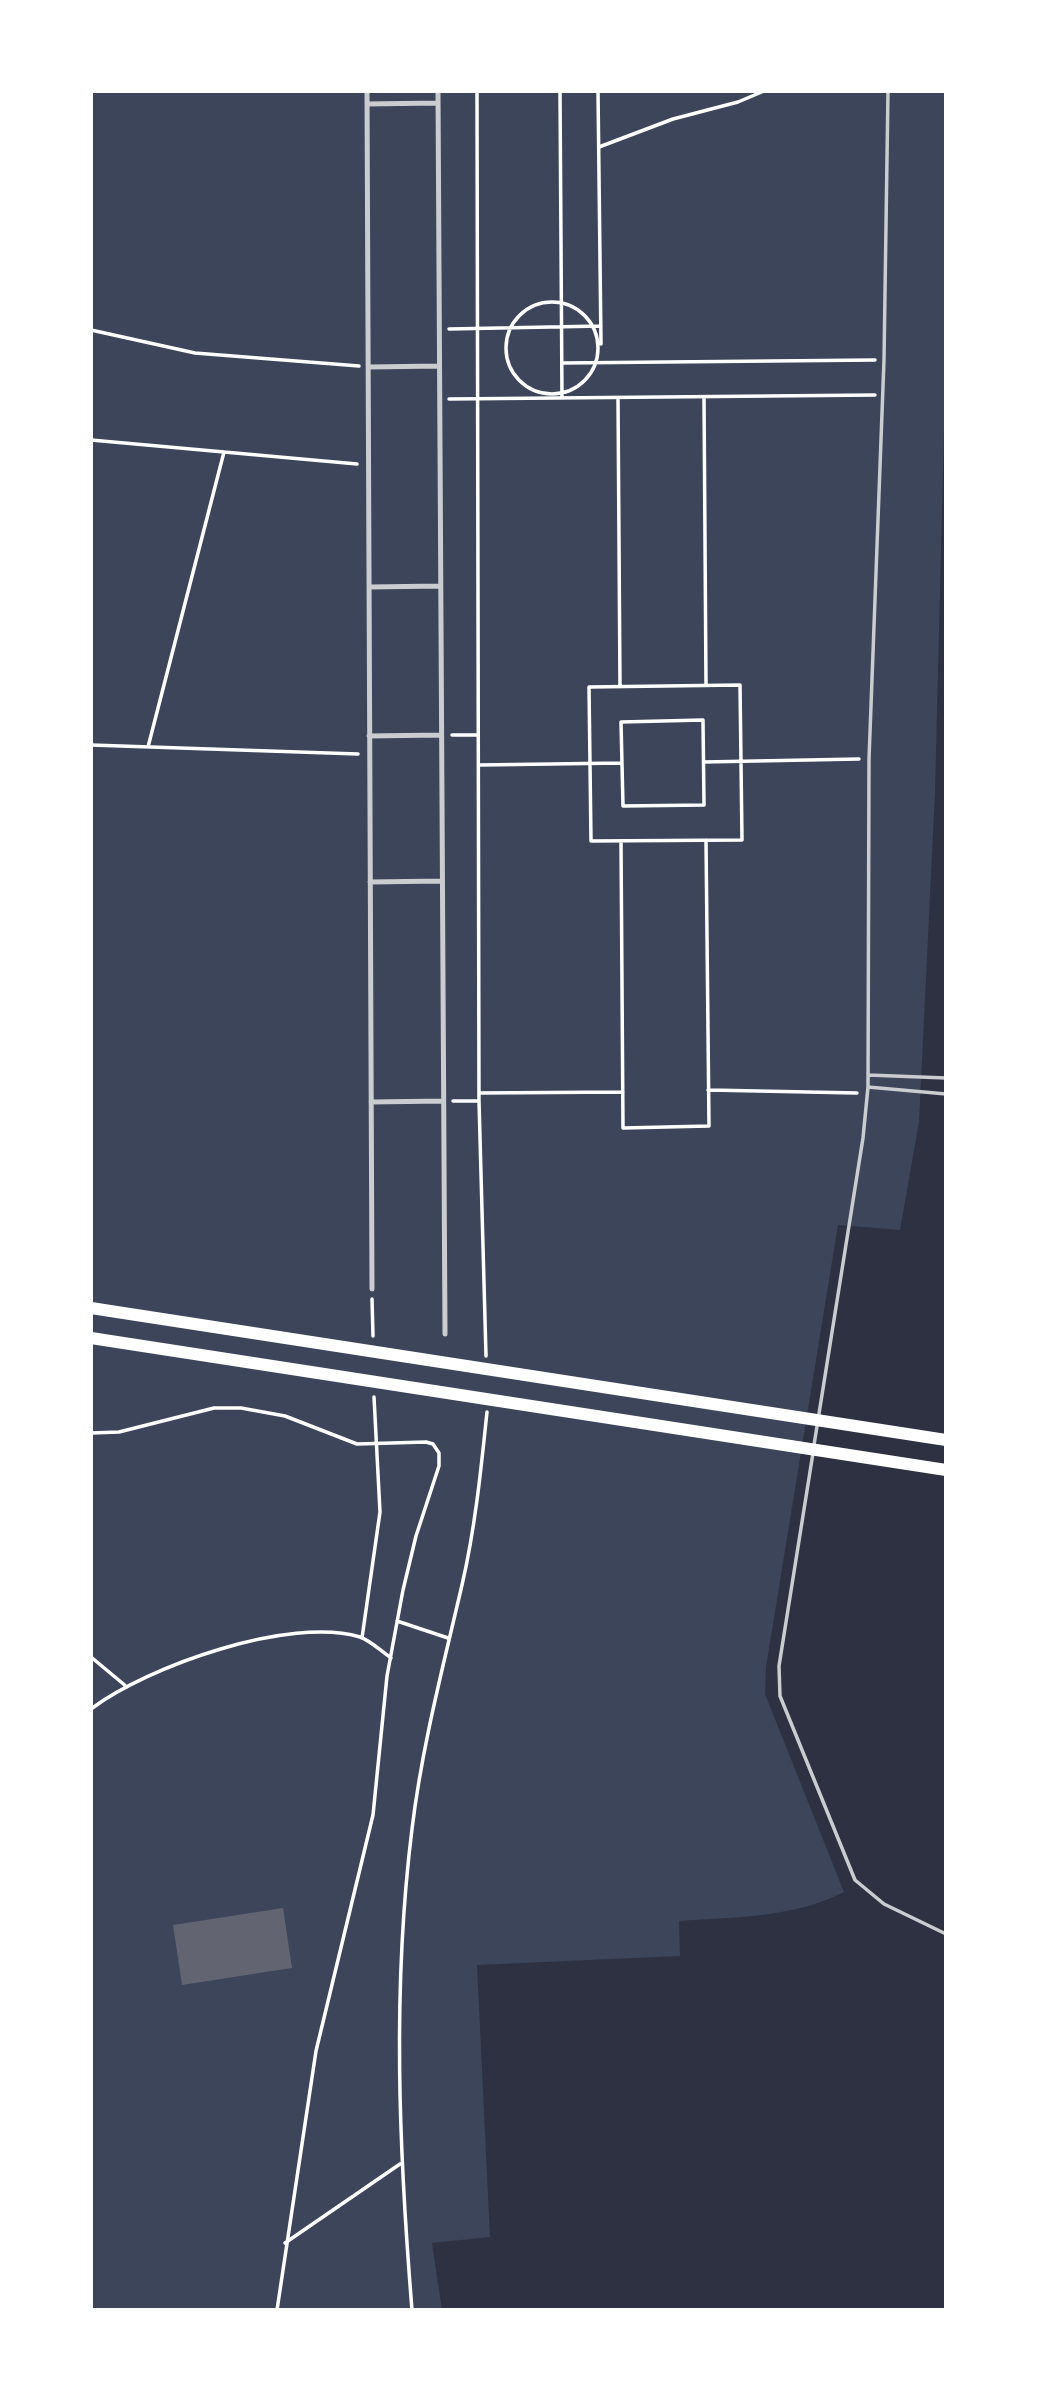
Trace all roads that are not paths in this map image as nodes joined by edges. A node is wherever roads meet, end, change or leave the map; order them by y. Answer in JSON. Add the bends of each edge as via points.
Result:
{"nodes":[{"id":1,"x":367,"y":91,"type":"edge"},
{"id":2,"x":438,"y":91,"type":"edge"},
{"id":3,"x":888,"y":91,"type":"edge"},
{"id":4,"x":438,"y":103,"type":"junction"},
{"id":5,"x":367,"y":104,"type":"junction"},
{"id":6,"x":439,"y":366,"type":"junction"},
{"id":7,"x":369,"y":367,"type":"junction"},
{"id":8,"x":440,"y":586,"type":"junction"},
{"id":9,"x":370,"y":587,"type":"junction"},
{"id":10,"x":441,"y":735,"type":"junction"},
{"id":11,"x":369,"y":736,"type":"junction"},
{"id":12,"x":442,"y":881,"type":"junction"},
{"id":13,"x":370,"y":882,"type":"junction"},
{"id":14,"x":868,"y":1076,"type":"junction"},
{"id":15,"x":946,"y":1078,"type":"edge"},
{"id":16,"x":868,"y":1087,"type":"junction"},
{"id":17,"x":946,"y":1094,"type":"edge"},
{"id":18,"x":443,"y":1101,"type":"junction"},
{"id":19,"x":371,"y":1102,"type":"junction"},
{"id":20,"x":372,"y":1289,"type":"road end"},
{"id":21,"x":91,"y":1308,"type":"edge"},
{"id":22,"x":444,"y":1334,"type":"dead end"},
{"id":23,"x":91,"y":1338,"type":"edge"},
{"id":24,"x":946,"y":1440,"type":"edge"},
{"id":25,"x":946,"y":1470,"type":"edge"},
{"id":26,"x":946,"y":1934,"type":"edge"}],
"edges":[{"from":1,"to":5,"type":"street"},
{"from":2,"to":4,"type":"street"},
{"from":3,"to":14,"type":"lane","via":[[884,360],[869,759]]},
{"from":4,"to":5,"type":"street"},
{"from":4,"to":6,"type":"street"},
{"from":5,"to":7,"type":"street"},
{"from":6,"to":7,"type":"street"},
{"from":6,"to":8,"type":"street"},
{"from":7,"to":9,"type":"street"},
{"from":8,"to":9,"type":"street"},
{"from":8,"to":10,"type":"street"},
{"from":9,"to":11,"type":"street"},
{"from":10,"to":11,"type":"street"},
{"from":10,"to":12,"type":"street"},
{"from":11,"to":13,"type":"street"},
{"from":12,"to":13,"type":"street"},
{"from":12,"to":18,"type":"street"},
{"from":13,"to":19,"type":"street"},
{"from":14,"to":15,"type":"lane"},
{"from":14,"to":16,"type":"lane"},
{"from":16,"to":17,"type":"lane"},
{"from":16,"to":26,"type":"lane","via":[[778,1682],[786,1714],[855,1880],[884,1904]]},
{"from":18,"to":19,"type":"street"},
{"from":18,"to":22,"type":"street"},
{"from":19,"to":20,"type":"street"},
{"from":21,"to":24,"type":"highway"},
{"from":23,"to":25,"type":"highway"}]}
